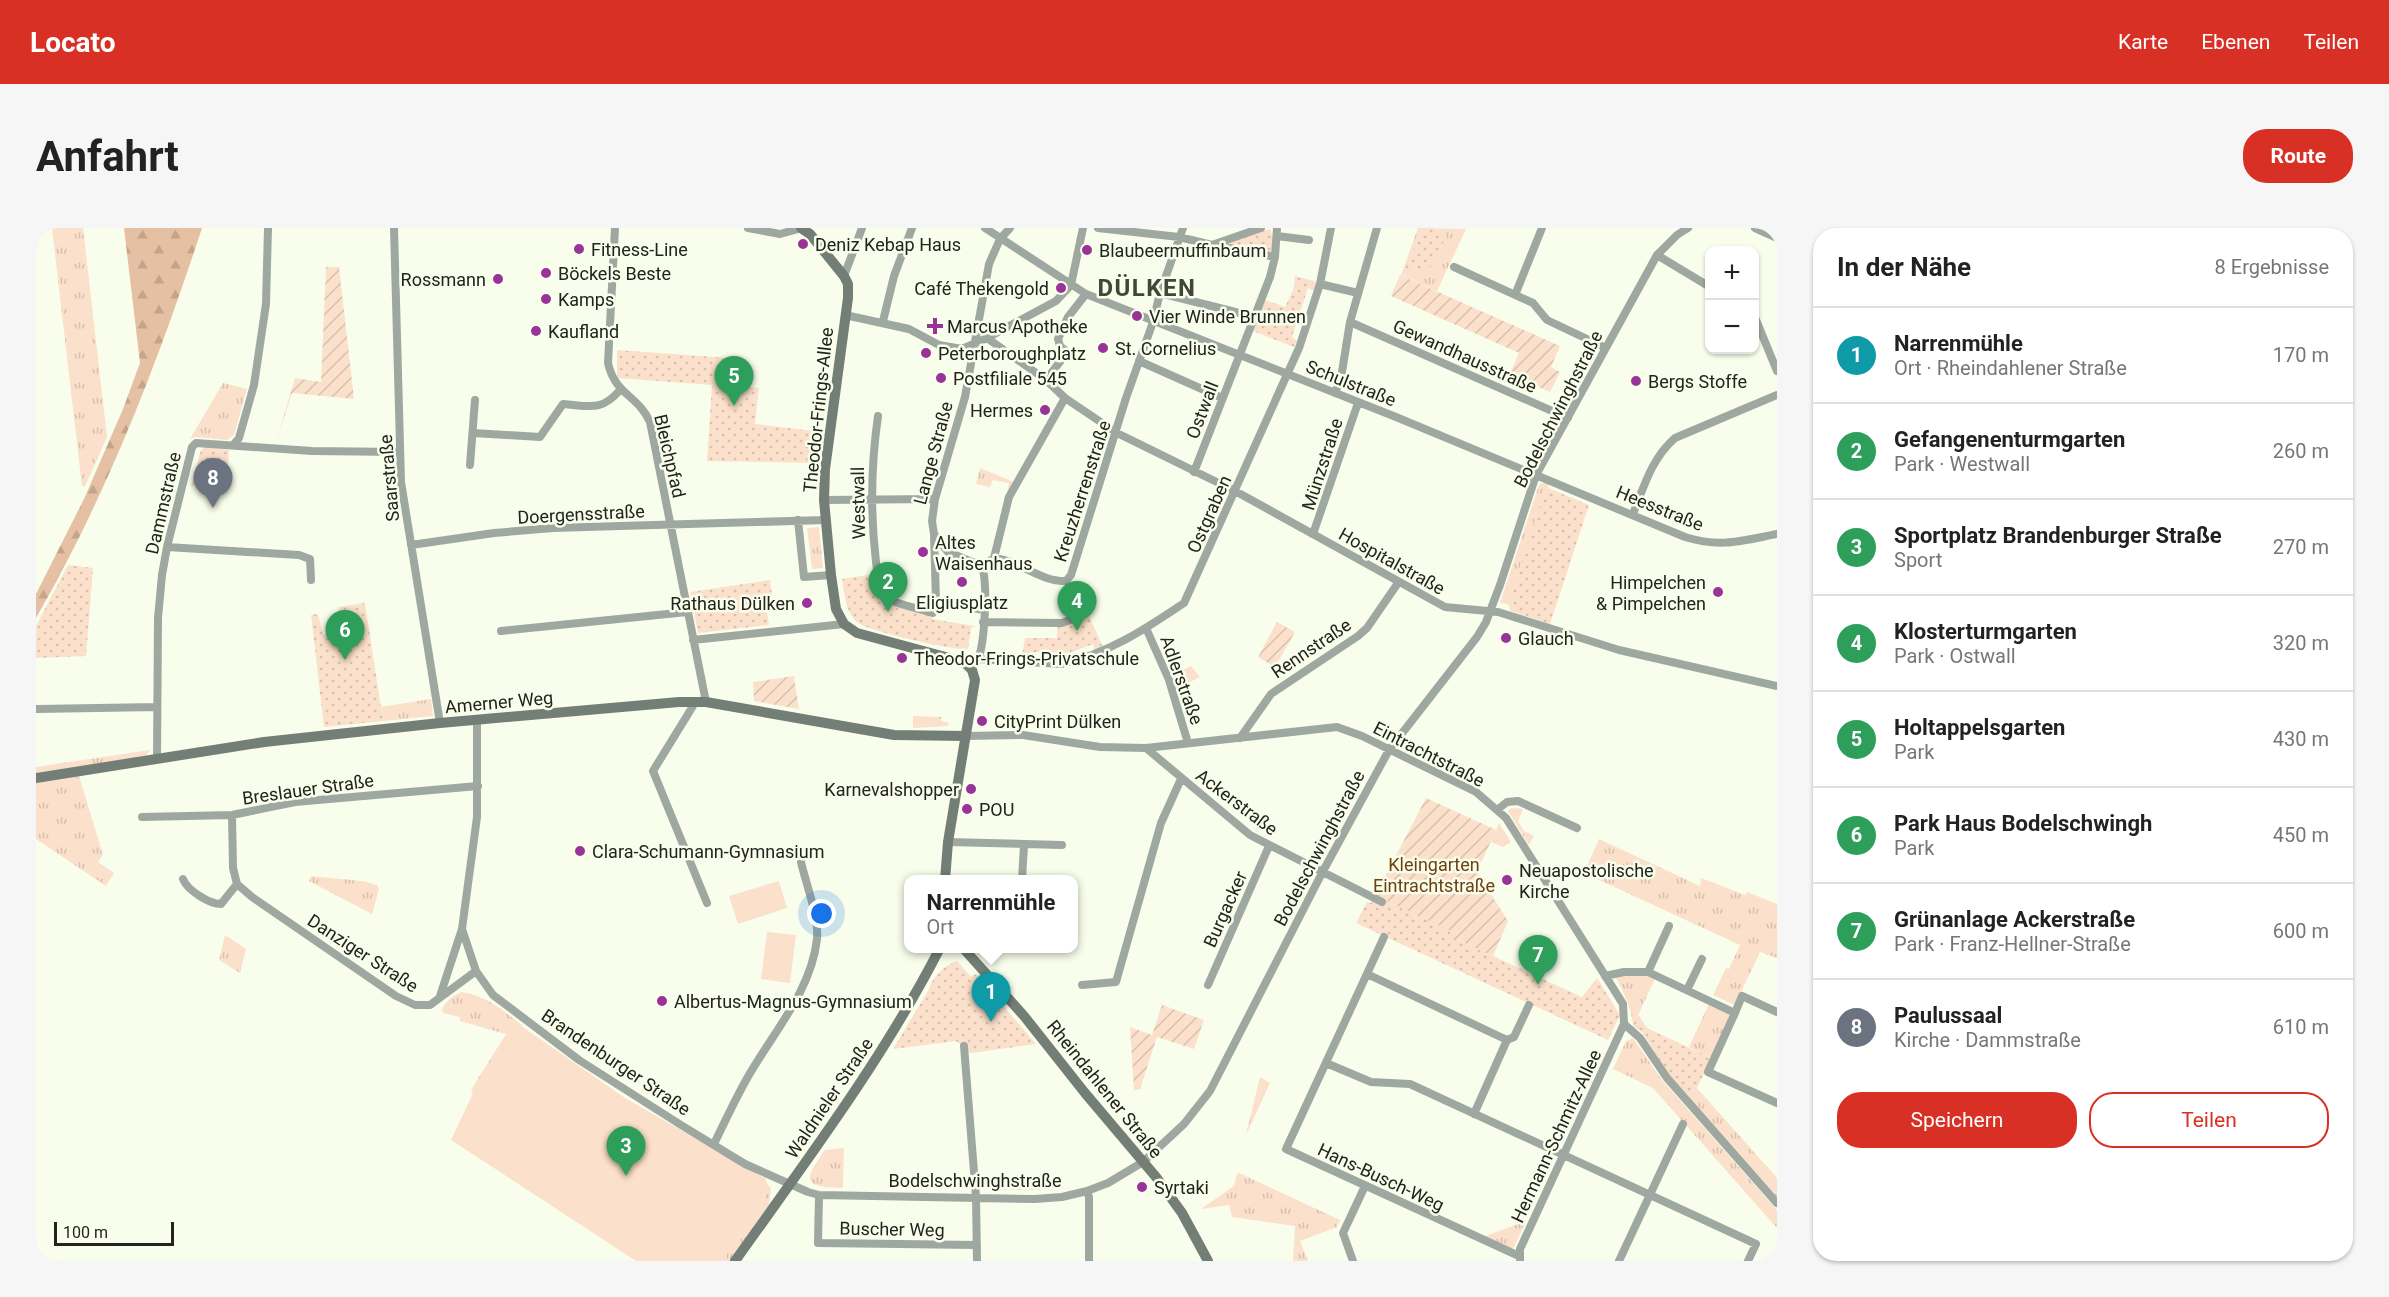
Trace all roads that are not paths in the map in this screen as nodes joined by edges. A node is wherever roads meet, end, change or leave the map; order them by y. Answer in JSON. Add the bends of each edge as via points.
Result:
{"nodes":[{"id":1,"x":268,"y":228,"type":"edge"},
{"id":2,"x":394,"y":228,"type":"edge"},
{"id":3,"x":615,"y":228,"type":"edge"},
{"id":4,"x":748,"y":228,"type":"edge"},
{"id":5,"x":862,"y":228,"type":"edge"},
{"id":6,"x":912,"y":228,"type":"edge"},
{"id":7,"x":985,"y":228,"type":"edge"},
{"id":8,"x":1010,"y":228,"type":"edge"},
{"id":9,"x":1083,"y":228,"type":"edge"},
{"id":10,"x":1098,"y":228,"type":"edge"},
{"id":11,"x":1183,"y":228,"type":"edge"},
{"id":12,"x":1261,"y":228,"type":"edge"},
{"id":13,"x":1331,"y":228,"type":"edge"},
{"id":14,"x":1377,"y":228,"type":"edge"},
{"id":15,"x":1542,"y":228,"type":"edge"},
{"id":16,"x":1688,"y":228,"type":"edge"},
{"id":17,"x":1755,"y":228,"type":"edge"},
{"id":18,"x":807,"y":230,"type":"edge"},
{"id":19,"x":1277,"y":232,"type":"edge"},
{"id":20,"x":1179,"y":237,"type":"junction"},
{"id":21,"x":1777,"y":238,"type":"edge"},
{"id":22,"x":1000,"y":239,"type":"junction"},
{"id":23,"x":1309,"y":240,"type":"dead end"},
{"id":24,"x":1212,"y":245,"type":"junction"},
{"id":25,"x":1657,"y":255,"type":"junction"},
{"id":26,"x":1275,"y":257,"type":"junction"},
{"id":27,"x":1454,"y":267,"type":"dead end"},
{"id":28,"x":844,"y":276,"type":"junction"},
{"id":29,"x":1320,"y":284,"type":"junction"},
{"id":30,"x":1705,"y":284,"type":"edge"},
{"id":31,"x":1071,"y":285,"type":"junction"},
{"id":32,"x":1160,"y":293,"type":"junction"},
{"id":33,"x":1358,"y":293,"type":"junction"},
{"id":34,"x":1086,"y":294,"type":"junction"},
{"id":35,"x":1515,"y":295,"type":"junction"},
{"id":36,"x":845,"y":315,"type":"junction"},
{"id":37,"x":1255,"y":317,"type":"junction"},
{"id":38,"x":883,"y":321,"type":"junction"},
{"id":39,"x":1153,"y":322,"type":"junction"},
{"id":40,"x":1350,"y":322,"type":"junction"},
{"id":41,"x":1759,"y":325,"type":"edge"},
{"id":42,"x":987,"y":338,"type":"junction"},
{"id":43,"x":974,"y":343,"type":"junction"},
{"id":44,"x":1606,"y":348,"type":"junction"},
{"id":45,"x":1240,"y":355,"type":"junction"},
{"id":46,"x":1139,"y":361,"type":"junction"},
{"id":47,"x":1777,"y":370,"type":"edge"},
{"id":48,"x":1288,"y":375,"type":"junction"},
{"id":49,"x":1046,"y":380,"type":"junction"},
{"id":50,"x":620,"y":390,"type":"junction"},
{"id":51,"x":1335,"y":393,"type":"junction"},
{"id":52,"x":1777,"y":395,"type":"edge"},
{"id":53,"x":1065,"y":398,"type":"junction"},
{"id":54,"x":1222,"y":398,"type":"junction"},
{"id":55,"x":475,"y":400,"type":"dead end"},
{"id":56,"x":1358,"y":403,"type":"junction"},
{"id":57,"x":878,"y":416,"type":"dead end"},
{"id":58,"x":1568,"y":418,"type":"junction"},
{"id":59,"x":473,"y":433,"type":"junction"},
{"id":60,"x":1117,"y":434,"type":"junction"},
{"id":61,"x":234,"y":444,"type":"junction"},
{"id":62,"x":400,"y":452,"type":"junction"},
{"id":63,"x":470,"y":465,"type":"dead end"},
{"id":64,"x":1194,"y":472,"type":"junction"},
{"id":65,"x":1536,"y":475,"type":"junction"},
{"id":66,"x":1235,"y":491,"type":"junction"},
{"id":67,"x":871,"y":498,"type":"junction"},
{"id":68,"x":935,"y":499,"type":"junction"},
{"id":69,"x":824,"y":500,"type":"junction"},
{"id":70,"x":1633,"y":514,"type":"junction"},
{"id":71,"x":798,"y":520,"type":"junction"},
{"id":72,"x":826,"y":520,"type":"junction"},
{"id":73,"x":670,"y":525,"type":"junction"},
{"id":74,"x":934,"y":534,"type":"junction"},
{"id":75,"x":1313,"y":534,"type":"junction"},
{"id":76,"x":1777,"y":534,"type":"edge"},
{"id":77,"x":411,"y":545,"type":"junction"},
{"id":78,"x":167,"y":547,"type":"junction"},
{"id":79,"x":994,"y":558,"type":"junction"},
{"id":80,"x":982,"y":566,"type":"junction"},
{"id":81,"x":831,"y":574,"type":"junction"},
{"id":82,"x":310,"y":580,"type":"dead end"},
{"id":83,"x":1398,"y":583,"type":"junction"},
{"id":84,"x":936,"y":601,"type":"junction"},
{"id":85,"x":984,"y":610,"type":"junction"},
{"id":86,"x":687,"y":612,"type":"junction"},
{"id":87,"x":1490,"y":613,"type":"junction"},
{"id":88,"x":1075,"y":618,"type":"dead end"},
{"id":89,"x":983,"y":622,"type":"junction"},
{"id":90,"x":844,"y":624,"type":"junction"},
{"id":91,"x":1146,"y":628,"type":"junction"},
{"id":92,"x":501,"y":631,"type":"dead end"},
{"id":93,"x":693,"y":640,"type":"junction"},
{"id":94,"x":979,"y":659,"type":"junction"},
{"id":95,"x":972,"y":670,"type":"junction"},
{"id":96,"x":1777,"y":686,"type":"edge"},
{"id":97,"x":693,"y":702,"type":"junction"},
{"id":98,"x":706,"y":702,"type":"junction"},
{"id":99,"x":157,"y":707,"type":"junction"},
{"id":100,"x":37,"y":709,"type":"edge"},
{"id":101,"x":477,"y":720,"type":"junction"},
{"id":102,"x":440,"y":723,"type":"junction"},
{"id":103,"x":966,"y":736,"type":"junction"},
{"id":104,"x":1240,"y":738,"type":"junction"},
{"id":105,"x":1188,"y":743,"type":"junction"},
{"id":106,"x":1146,"y":748,"type":"junction"},
{"id":107,"x":1389,"y":750,"type":"junction"},
{"id":108,"x":158,"y":758,"type":"junction"},
{"id":109,"x":36,"y":778,"type":"edge"},
{"id":110,"x":1181,"y":779,"type":"junction"},
{"id":111,"x":478,"y":786,"type":"junction"},
{"id":112,"x":1497,"y":810,"type":"junction"},
{"id":113,"x":232,"y":815,"type":"junction"},
{"id":114,"x":141,"y":817,"type":"dead end"},
{"id":115,"x":1577,"y":828,"type":"dead end"},
{"id":116,"x":948,"y":842,"type":"junction"},
{"id":117,"x":1024,"y":845,"type":"junction"},
{"id":118,"x":1062,"y":845,"type":"dead end"},
{"id":119,"x":1269,"y":846,"type":"junction"},
{"id":120,"x":801,"y":862,"type":"dead end"},
{"id":121,"x":1322,"y":873,"type":"junction"},
{"id":122,"x":945,"y":875,"type":"edge"},
{"id":123,"x":1022,"y":875,"type":"edge"},
{"id":124,"x":183,"y":879,"type":"dead end"},
{"id":125,"x":237,"y":884,"type":"junction"},
{"id":126,"x":1382,"y":902,"type":"dead end"},
{"id":127,"x":707,"y":903,"type":"dead end"},
{"id":128,"x":1669,"y":926,"type":"dead end"},
{"id":129,"x":462,"y":929,"type":"junction"},
{"id":130,"x":1384,"y":937,"type":"dead end"},
{"id":131,"x":937,"y":953,"type":"edge"},
{"id":132,"x":967,"y":953,"type":"edge"},
{"id":133,"x":1702,"y":959,"type":"dead end"},
{"id":134,"x":476,"y":971,"type":"junction"},
{"id":135,"x":1648,"y":972,"type":"junction"},
{"id":136,"x":1367,"y":974,"type":"junction"},
{"id":137,"x":1605,"y":976,"type":"junction"},
{"id":138,"x":1082,"y":985,"type":"dead end"},
{"id":139,"x":1208,"y":985,"type":"dead end"},
{"id":140,"x":1687,"y":990,"type":"junction"},
{"id":141,"x":441,"y":996,"type":"junction"},
{"id":142,"x":1529,"y":1005,"type":"dead end"},
{"id":143,"x":1777,"y":1012,"type":"edge"},
{"id":144,"x":1735,"y":1013,"type":"junction"},
{"id":145,"x":1624,"y":1024,"type":"junction"},
{"id":146,"x":1507,"y":1040,"type":"junction"},
{"id":147,"x":964,"y":1046,"type":"dead end"},
{"id":148,"x":1326,"y":1063,"type":"junction"},
{"id":149,"x":1777,"y":1103,"type":"edge"},
{"id":150,"x":1474,"y":1114,"type":"junction"},
{"id":151,"x":1683,"y":1124,"type":"dead end"},
{"id":152,"x":714,"y":1144,"type":"junction"},
{"id":153,"x":1564,"y":1155,"type":"junction"},
{"id":154,"x":1143,"y":1162,"type":"junction"},
{"id":155,"x":789,"y":1185,"type":"junction"},
{"id":156,"x":1365,"y":1186,"type":"junction"},
{"id":157,"x":1087,"y":1191,"type":"junction"},
{"id":158,"x":819,"y":1195,"type":"junction"},
{"id":159,"x":1650,"y":1195,"type":"junction"},
{"id":160,"x":976,"y":1197,"type":"junction"},
{"id":161,"x":1777,"y":1203,"type":"edge"},
{"id":162,"x":977,"y":1245,"type":"junction"},
{"id":163,"x":1520,"y":1259,"type":"edge"},
{"id":164,"x":735,"y":1261,"type":"edge"},
{"id":165,"x":977,"y":1261,"type":"edge"},
{"id":166,"x":1089,"y":1261,"type":"edge"},
{"id":167,"x":1208,"y":1261,"type":"edge"},
{"id":168,"x":1353,"y":1261,"type":"edge"},
{"id":169,"x":1619,"y":1261,"type":"edge"},
{"id":170,"x":1749,"y":1261,"type":"edge"}],
"edges":[{"from":1,"to":61,"type":"street","via":[[266,304],[254,385]]},
{"from":2,"to":62,"type":"street","name":"Saarstraße"},
{"from":3,"to":50,"type":"street","name":"Bleichpfad","via":[[608,363]]},
{"from":4,"to":18,"type":"street","via":[[780,234]]},
{"from":5,"to":28,"type":"street"},
{"from":6,"to":38,"type":"street"},
{"from":7,"to":22,"type":"street","name":"Schulstraße"},
{"from":8,"to":22,"type":"street","name":"Lange Straße"},
{"from":9,"to":31,"type":"street"},
{"from":10,"to":20,"type":"street"},
{"from":11,"to":20,"type":"street","name":"Kreuzherrenstraße"},
{"from":12,"to":24,"type":"street"},
{"from":13,"to":29,"type":"street","name":"Ostgraben"},
{"from":14,"to":33,"type":"street"},
{"from":15,"to":35,"type":"street"},
{"from":16,"to":25,"type":"street","name":"Bodelschwinghstraße"},
{"from":17,"to":21,"type":"street"},
{"from":18,"to":28,"type":"main road"},
{"from":19,"to":23,"type":"street"},
{"from":19,"to":26,"type":"street","name":"Ostwall"},
{"from":20,"to":24,"type":"street"},
{"from":20,"to":32,"type":"street","name":"Kreuzherrenstraße"},
{"from":22,"to":31,"type":"street","name":"Schulstraße"},
{"from":22,"to":43,"type":"street","name":"Lange Straße","via":[[989,264]]},
{"from":24,"to":26,"type":"street"},
{"from":25,"to":30,"type":"street"},
{"from":25,"to":44,"type":"street","name":"Bodelschwinghstraße"},
{"from":26,"to":37,"type":"street","name":"Ostwall"},
{"from":27,"to":35,"type":"street"},
{"from":28,"to":36,"type":"main road","name":"Theodor-Frings-Allee","via":[[848,284]]},
{"from":29,"to":33,"type":"street"},
{"from":29,"to":48,"type":"street","name":"Ostgraben"},
{"from":31,"to":34,"type":"street","name":"Schulstraße"},
{"from":31,"to":42,"type":"street","via":[[1056,301]]},
{"from":32,"to":37,"type":"street"},
{"from":32,"to":39,"type":"street","name":"Kreuzherrenstraße"},
{"from":33,"to":40,"type":"street"},
{"from":34,"to":39,"type":"street","name":"Schulstraße"},
{"from":34,"to":49,"type":"street","via":[[1068,317],[1058,339],[1064,355]]},
{"from":35,"to":44,"type":"street","via":[[1533,303],[1547,320]]},
{"from":36,"to":38,"type":"street"},
{"from":36,"to":69,"type":"main road","name":"Theodor-Frings-Allee"},
{"from":37,"to":45,"type":"street","name":"Ostwall"},
{"from":38,"to":43,"type":"street","via":[[939,345],[962,349]]},
{"from":39,"to":45,"type":"street","name":"Schulstraße"},
{"from":39,"to":46,"type":"street","name":"Kreuzherrenstraße"},
{"from":40,"to":51,"type":"street"},
{"from":40,"to":58,"type":"street","name":"Gewandhausstraße"},
{"from":41,"to":47,"type":"street"},
{"from":42,"to":43,"type":"street"},
{"from":42,"to":49,"type":"street","name":"Hospitalstraße"},
{"from":43,"to":68,"type":"street","name":"Lange Straße","via":[[965,397]]},
{"from":44,"to":58,"type":"street","name":"Bodelschwinghstraße"},
{"from":45,"to":48,"type":"street","name":"Schulstraße"},
{"from":45,"to":54,"type":"street","name":"Ostwall"},
{"from":46,"to":54,"type":"street"},
{"from":46,"to":60,"type":"street","name":"Kreuzherrenstraße"},
{"from":48,"to":51,"type":"street","name":"Schulstraße"},
{"from":48,"to":66,"type":"street","name":"Ostgraben"},
{"from":49,"to":53,"type":"street","name":"Hospitalstraße"},
{"from":50,"to":59,"type":"street","via":[[600,406],[563,404],[540,436]]},
{"from":50,"to":73,"type":"street","name":"Bleichpfad","via":[[639,403],[650,422]]},
{"from":51,"to":56,"type":"street","name":"Schulstraße"},
{"from":52,"to":70,"type":"street","via":[[1675,438],[1662,449],[1652,466]]},
{"from":53,"to":60,"type":"street","name":"Hospitalstraße"},
{"from":53,"to":79,"type":"street","via":[[1009,497]]},
{"from":54,"to":64,"type":"street","name":"Ostwall"},
{"from":55,"to":59,"type":"street"},
{"from":56,"to":65,"type":"street","name":"Schulstraße"},
{"from":56,"to":75,"type":"street","name":"Münzstraße"},
{"from":57,"to":67,"type":"street","name":"Westwall"},
{"from":58,"to":65,"type":"street","name":"Bodelschwinghstraße"},
{"from":59,"to":63,"type":"street"},
{"from":60,"to":64,"type":"street","name":"Hospitalstraße"},
{"from":60,"to":79,"type":"street","name":"Kreuzherrenstraße","via":[[1066,581],[1055,582],[1006,559]]},
{"from":61,"to":62,"type":"street","via":[[312,451]]},
{"from":61,"to":78,"type":"street","name":"Dammstraße","via":[[196,443],[192,447]]},
{"from":62,"to":77,"type":"street","name":"Saarstraße"},
{"from":64,"to":66,"type":"street","name":"Hospitalstraße"},
{"from":65,"to":70,"type":"street","name":"Heesstraße"},
{"from":65,"to":87,"type":"street","name":"Bodelschwinghstraße"},
{"from":66,"to":75,"type":"street","name":"Hospitalstraße"},
{"from":66,"to":91,"type":"street","name":"Ostgraben","via":[[1184,603]]},
{"from":67,"to":68,"type":"street"},
{"from":67,"to":69,"type":"street"},
{"from":67,"to":84,"type":"street","name":"Westwall","via":[[880,589],[888,599],[933,613]]},
{"from":68,"to":74,"type":"street","name":"Lange Straße"},
{"from":69,"to":72,"type":"main road","name":"Theodor-Frings-Allee"},
{"from":70,"to":76,"type":"street","name":"Heesstraße","via":[[1704,543],[1725,544]]},
{"from":71,"to":72,"type":"street","name":"Doergensstraße"},
{"from":71,"to":73,"type":"street","name":"Doergensstraße"},
{"from":71,"to":81,"type":"street","via":[[804,577]]},
{"from":72,"to":81,"type":"main road","name":"Theodor-Frings-Allee"},
{"from":73,"to":77,"type":"street","name":"Doergensstraße","via":[[545,529]]},
{"from":73,"to":86,"type":"street","name":"Bleichpfad"},
{"from":74,"to":80,"type":"street","via":[[948,552]]},
{"from":74,"to":84,"type":"street"},
{"from":75,"to":83,"type":"street","name":"Hospitalstraße"},
{"from":77,"to":102,"type":"street","name":"Saarstraße"},
{"from":78,"to":82,"type":"street","via":[[299,555],[310,559]]},
{"from":78,"to":99,"type":"street","name":"Dammstraße","via":[[158,618]]},
{"from":79,"to":80,"type":"street"},
{"from":80,"to":85,"type":"street","via":[[986,584]]},
{"from":81,"to":90,"type":"main road","name":"Theodor-Frings-Allee","via":[[836,609]]},
{"from":83,"to":87,"type":"street","name":"Hospitalstraße","via":[[1444,607]]},
{"from":83,"to":104,"type":"street","name":"Rennstraße","via":[[1367,628],[1270,694]]},
{"from":84,"to":85,"type":"street"},
{"from":85,"to":89,"type":"street"},
{"from":86,"to":92,"type":"street"},
{"from":86,"to":93,"type":"street","name":"Bleichpfad"},
{"from":87,"to":96,"type":"street","name":"Hospitalstraße","via":[[1498,612],[1619,650]]},
{"from":87,"to":107,"type":"street","name":"Bodelschwinghstraße","via":[[1477,637]]},
{"from":88,"to":89,"type":"street","via":[[1062,623]]},
{"from":89,"to":94,"type":"street"},
{"from":90,"to":93,"type":"street"},
{"from":90,"to":95,"type":"main road","via":[[857,633],[964,662]]},
{"from":91,"to":94,"type":"street","name":"Ostgraben","via":[[1068,663]]},
{"from":91,"to":105,"type":"street","name":"Adlerstraße","via":[[1169,680]]},
{"from":93,"to":98,"type":"street","name":"Bleichpfad"},
{"from":94,"to":95,"type":"street"},
{"from":95,"to":103,"type":"main road","via":[[975,680]]},
{"from":97,"to":98,"type":"main road","name":"Amerner Weg"},
{"from":97,"to":101,"type":"main road","name":"Amerner Weg"},
{"from":97,"to":127,"type":"street","via":[[653,771]]},
{"from":98,"to":103,"type":"main road","name":"Amerner Weg","via":[[894,735]]},
{"from":99,"to":100,"type":"street"},
{"from":99,"to":108,"type":"street","name":"Dammstraße"},
{"from":101,"to":102,"type":"main road","name":"Amerner Weg"},
{"from":101,"to":111,"type":"street","name":"Brandenburger Straße"},
{"from":102,"to":108,"type":"main road","name":"Amerner Weg"},
{"from":103,"to":106,"type":"street","name":"Eintrachtstraße","via":[[1023,735],[1100,747]]},
{"from":103,"to":116,"type":"main road"},
{"from":104,"to":105,"type":"street","name":"Eintrachtstraße"},
{"from":104,"to":107,"type":"street","name":"Eintrachtstraße","via":[[1337,727]]},
{"from":105,"to":106,"type":"street","name":"Eintrachtstraße"},
{"from":106,"to":110,"type":"street","name":"Ackerstraße"},
{"from":107,"to":112,"type":"street","name":"Eintrachtstraße","via":[[1476,792]]},
{"from":107,"to":121,"type":"street","name":"Bodelschwinghstraße"},
{"from":108,"to":109,"type":"main road","name":"Amerner Weg"},
{"from":110,"to":119,"type":"street","name":"Ackerstraße"},
{"from":110,"to":138,"type":"street","via":[[1161,823],[1116,982]]},
{"from":111,"to":113,"type":"street","name":"Breslauer Straße","via":[[295,802]]},
{"from":111,"to":129,"type":"street","name":"Brandenburger Straße"},
{"from":112,"to":115,"type":"street","via":[[1507,802],[1518,801]]},
{"from":112,"to":137,"type":"street","name":"Eintrachtstraße","via":[[1506,818]]},
{"from":113,"to":114,"type":"street","name":"Breslauer Straße"},
{"from":113,"to":125,"type":"street"},
{"from":116,"to":117,"type":"street"},
{"from":116,"to":122,"type":"main road"},
{"from":117,"to":118,"type":"street"},
{"from":117,"to":123,"type":"street"},
{"from":119,"to":121,"type":"street","name":"Ackerstraße"},
{"from":119,"to":139,"type":"street","name":"Burgacker"},
{"from":120,"to":152,"type":"street","via":[[817,937],[812,964]]},
{"from":121,"to":126,"type":"street","name":"Ackerstraße"},
{"from":121,"to":154,"type":"street","name":"Bodelschwinghstraße","via":[[1210,1091],[1184,1124]]},
{"from":124,"to":125,"type":"street","via":[[185,885],[214,904],[221,904]]},
{"from":125,"to":141,"type":"street","name":"Danziger Straße","via":[[396,996],[415,1005],[430,1005]]},
{"from":128,"to":135,"type":"street"},
{"from":129,"to":134,"type":"street","name":"Brandenburger Straße"},
{"from":129,"to":141,"type":"street","name":"Brandenburger Straße"},
{"from":130,"to":136,"type":"street"},
{"from":131,"to":155,"type":"main road","name":"Waldnieler Straße","via":[[878,1057]]},
{"from":132,"to":154,"type":"main road","name":"Rheindahlener Straße"},
{"from":133,"to":140,"type":"street"},
{"from":134,"to":141,"type":"street","name":"Danziger Straße"},
{"from":134,"to":152,"type":"street","name":"Brandenburger Straße","via":[[493,995],[579,1060]]},
{"from":135,"to":137,"type":"street"},
{"from":135,"to":140,"type":"street"},
{"from":136,"to":146,"type":"street"},
{"from":136,"to":148,"type":"street"},
{"from":137,"to":145,"type":"street","name":"Eintrachtstraße","via":[[1623,1004]]},
{"from":140,"to":144,"type":"street"},
{"from":142,"to":146,"type":"street","via":[[1514,1036]]},
{"from":143,"to":144,"type":"street","via":[[1742,996]]},
{"from":144,"to":149,"type":"street","via":[[1708,1071]]},
{"from":145,"to":153,"type":"street","name":"Hermann-Schmitz-Allee"},
{"from":145,"to":161,"type":"street","via":[[1640,1038],[1666,1078]]},
{"from":146,"to":150,"type":"street"},
{"from":147,"to":160,"type":"street"},
{"from":148,"to":150,"type":"street","via":[[1371,1082],[1410,1084]]},
{"from":148,"to":156,"type":"street","name":"Hans-Busch-Weg","via":[[1286,1149]]},
{"from":150,"to":153,"type":"street"},
{"from":151,"to":159,"type":"street"},
{"from":152,"to":155,"type":"street","name":"Brandenburger Straße"},
{"from":153,"to":159,"type":"street"},
{"from":153,"to":163,"type":"street","name":"Hermann-Schmitz-Allee","via":[[1520,1249]]},
{"from":154,"to":157,"type":"street","name":"Bodelschwinghstraße"},
{"from":154,"to":167,"type":"main road","name":"Rheindahlener Straße","via":[[1182,1213]]},
{"from":155,"to":158,"type":"street","name":"Bodelschwinghstraße"},
{"from":155,"to":164,"type":"main road","name":"Waldnieler Straße"},
{"from":156,"to":163,"type":"street","name":"Hans-Busch-Weg"},
{"from":156,"to":168,"type":"street","via":[[1343,1233]]},
{"from":157,"to":160,"type":"street","name":"Bodelschwinghstraße","via":[[1035,1199]]},
{"from":157,"to":166,"type":"street"},
{"from":158,"to":160,"type":"street","name":"Bodelschwinghstraße"},
{"from":158,"to":162,"type":"street","name":"Buscher Weg","via":[[818,1243]]},
{"from":159,"to":169,"type":"street"},
{"from":159,"to":170,"type":"street","via":[[1756,1244]]},
{"from":160,"to":162,"type":"street"},
{"from":162,"to":165,"type":"street"}]}
